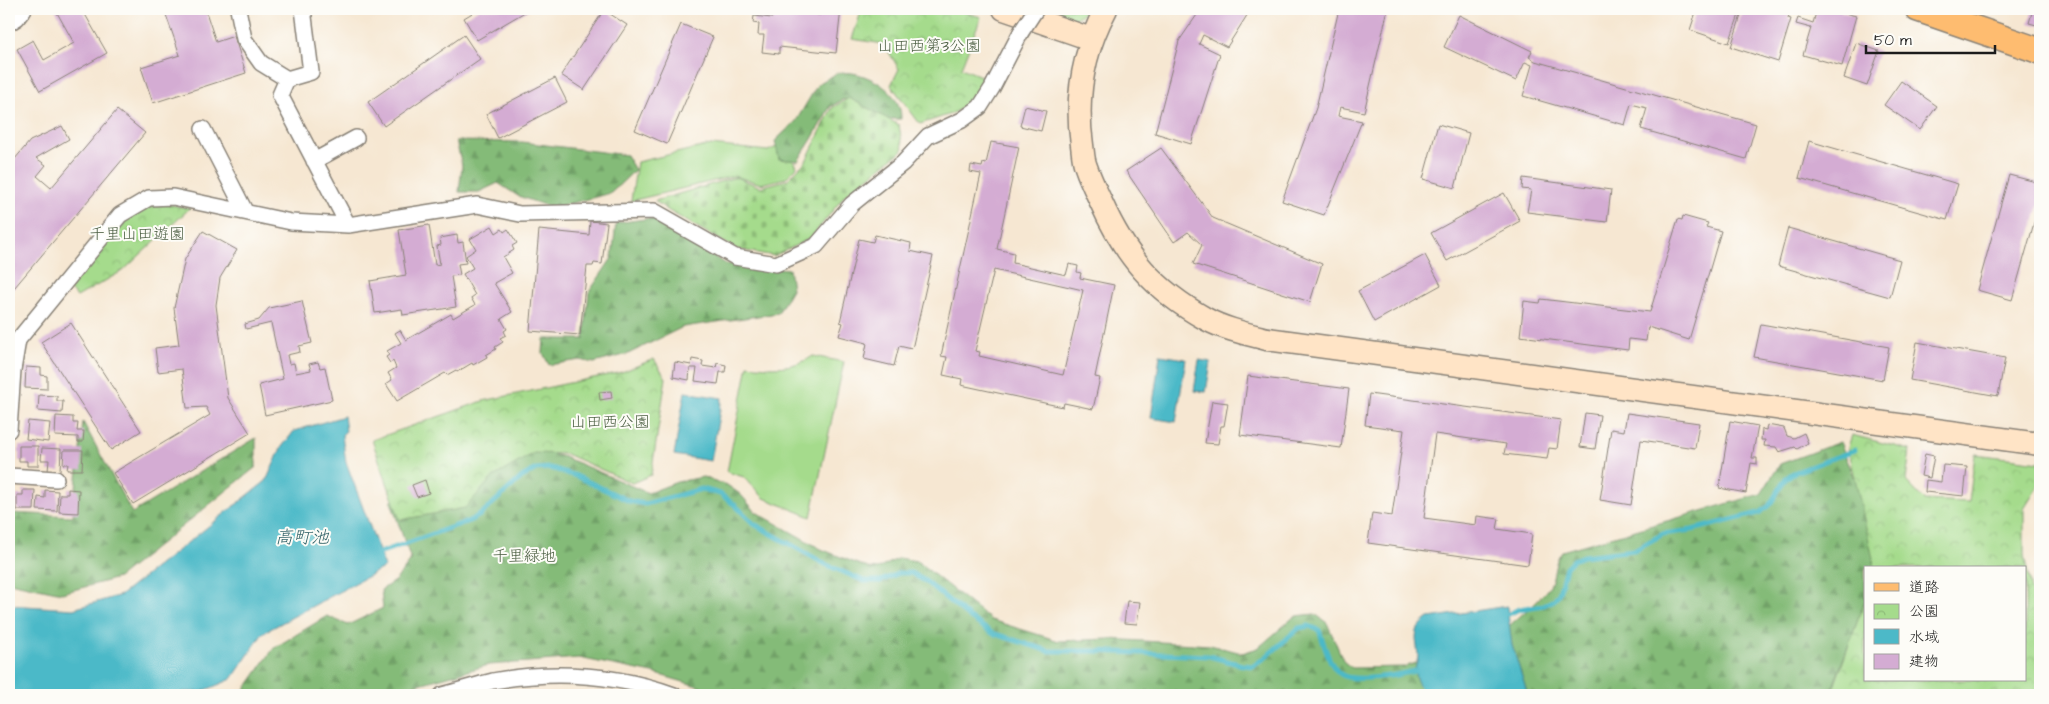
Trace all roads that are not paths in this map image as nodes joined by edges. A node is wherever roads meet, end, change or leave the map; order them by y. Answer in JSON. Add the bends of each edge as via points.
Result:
{"nodes":[{"id":1,"x":24,"y":9,"type":"edge"},
{"id":2,"x":238,"y":9,"type":"edge"},
{"id":3,"x":303,"y":9,"type":"edge"},
{"id":4,"x":1004,"y":9,"type":"edge"},
{"id":5,"x":1036,"y":9,"type":"edge"},
{"id":6,"x":1106,"y":9,"type":"edge"},
{"id":7,"x":1918,"y":9,"type":"edge"},
{"id":8,"x":1958,"y":16,"type":"edge"},
{"id":9,"x":9,"y":23,"type":"edge"},
{"id":10,"x":1091,"y":39,"type":"junction"},
{"id":11,"x":2040,"y":51,"type":"edge"},
{"id":12,"x":286,"y":79,"type":"junction"},
{"id":13,"x":203,"y":129,"type":"dead end"},
{"id":14,"x":356,"y":138,"type":"dead end"},
{"id":15,"x":314,"y":161,"type":"junction"},
{"id":16,"x":245,"y":211,"type":"junction"},
{"id":17,"x":348,"y":225,"type":"junction"},
{"id":18,"x":9,"y":430,"type":"edge"},
{"id":19,"x":2040,"y":444,"type":"edge"},
{"id":20,"x":9,"y":476,"type":"edge"},
{"id":21,"x":56,"y":479,"type":"dead end"},
{"id":22,"x":442,"y":695,"type":"edge"},
{"id":23,"x":674,"y":695,"type":"edge"}],
"edges":[{"from":1,"to":9,"type":"street"},
{"from":2,"to":12,"type":"street","via":[[244,39],[261,63]]},
{"from":3,"to":12,"type":"street","via":[[311,72]]},
{"from":4,"to":10,"type":"street"},
{"from":5,"to":17,"type":"street","bridge":true,"via":[[980,107],[962,120],[928,136],[903,163],[852,204],[816,246],[776,264],[736,257],[654,211],[520,214],[477,205]]},
{"from":6,"to":10,"type":"street"},
{"from":7,"to":8,"type":"main road"},
{"from":8,"to":11,"type":"main road"},
{"from":10,"to":19,"type":"street","via":[[1082,73],[1079,123],[1085,166],[1110,224],[1134,262],[1163,290],[1206,319],[1267,339]]},
{"from":12,"to":15,"type":"street","via":[[280,95]]},
{"from":13,"to":16,"type":"street"},
{"from":14,"to":15,"type":"street"},
{"from":15,"to":17,"type":"street"},
{"from":16,"to":17,"type":"street","via":[[291,222]]},
{"from":16,"to":18,"type":"street","via":[[173,198],[149,198],[120,215],[18,340]]},
{"from":20,"to":21,"type":"street"},
{"from":22,"to":23,"type":"street","via":[[493,682],[557,674],[611,678]]}]}
